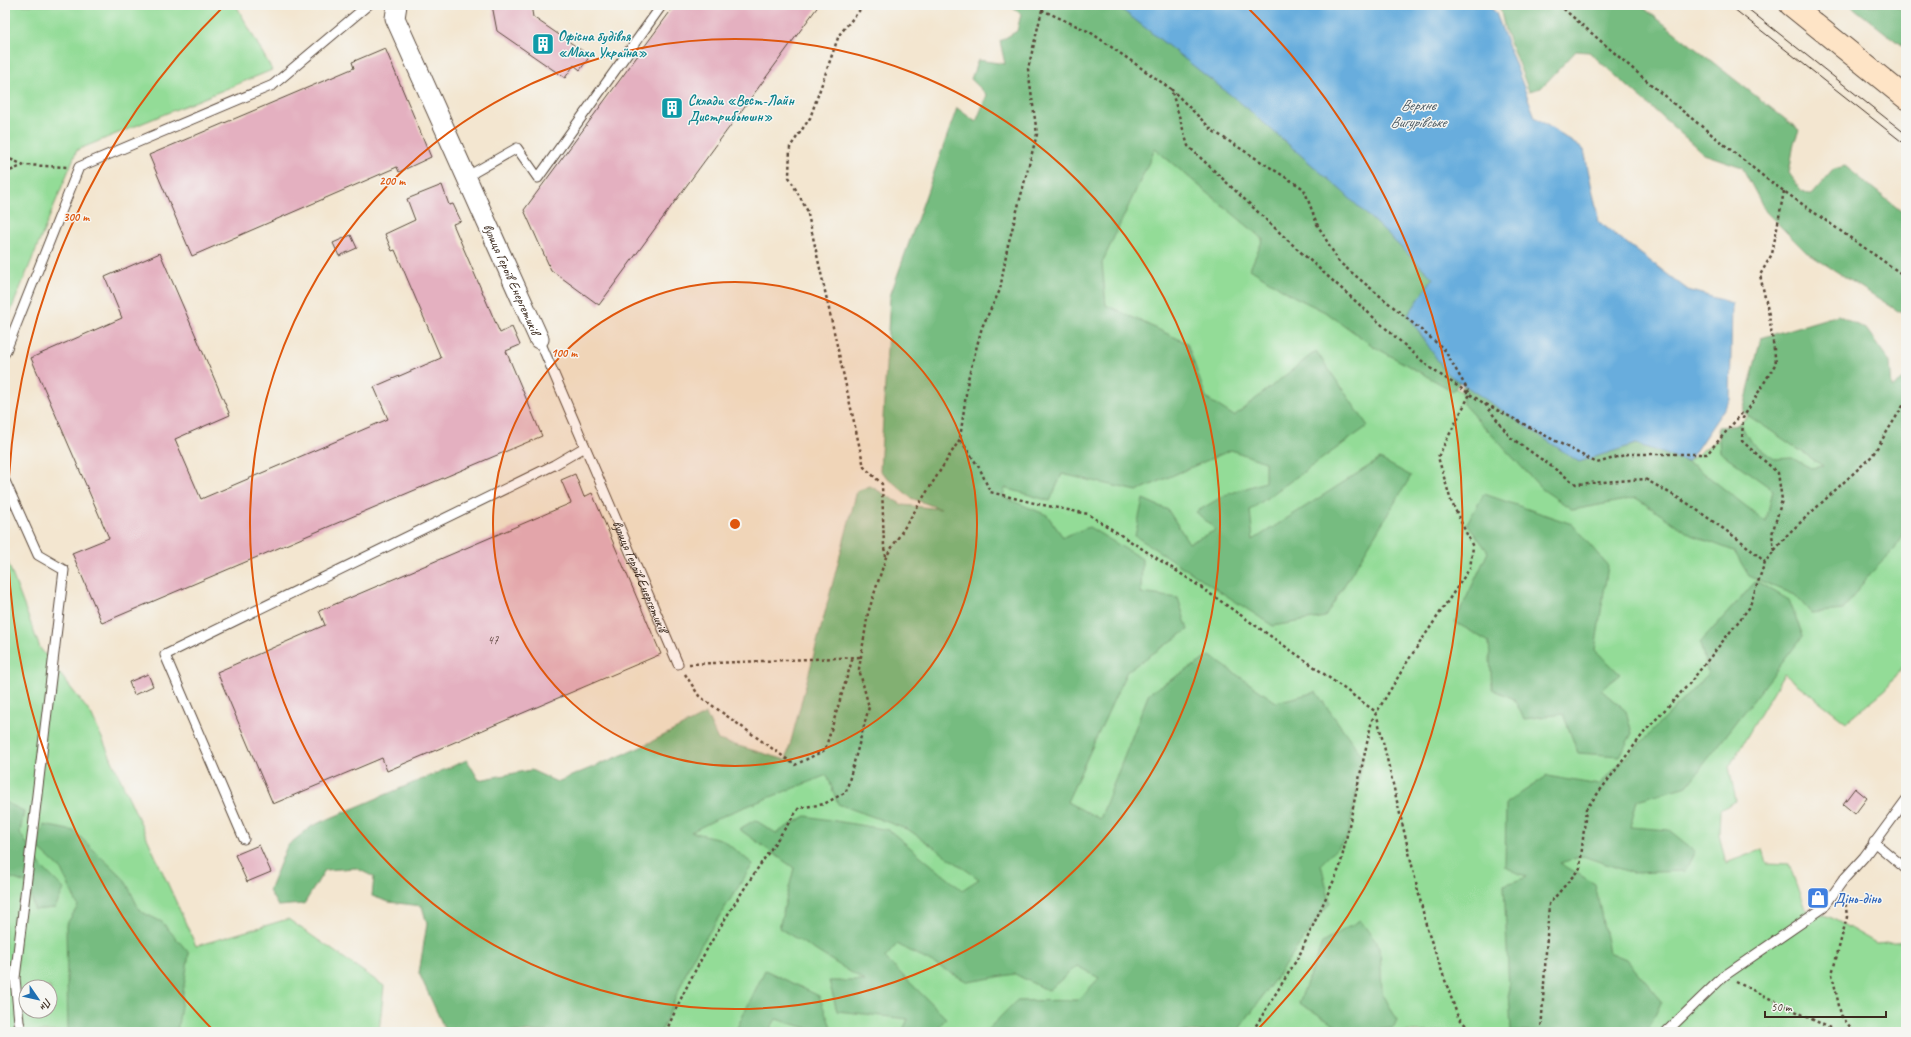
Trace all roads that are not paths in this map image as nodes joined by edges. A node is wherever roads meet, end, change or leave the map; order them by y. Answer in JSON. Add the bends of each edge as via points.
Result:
{"nodes":[{"id":1,"x":368,"y":5,"type":"edge"},
{"id":2,"x":397,"y":5,"type":"edge"},
{"id":3,"x":662,"y":5,"type":"edge"},
{"id":4,"x":1791,"y":5,"type":"edge"},
{"id":5,"x":1906,"y":98,"type":"edge"},
{"id":6,"x":466,"y":177,"type":"junction"},
{"id":7,"x":539,"y":339,"type":"joint"},
{"id":8,"x":5,"y":353,"type":"edge"},
{"id":9,"x":585,"y":447,"type":"junction"},
{"id":10,"x":5,"y":481,"type":"edge"},
{"id":11,"x":678,"y":664,"type":"road end"},
{"id":12,"x":1906,"y":800,"type":"edge"},
{"id":13,"x":244,"y":839,"type":"dead end"},
{"id":14,"x":1874,"y":842,"type":"junction"},
{"id":15,"x":1857,"y":851,"type":"dead end"},
{"id":16,"x":1864,"y":857,"type":"junction"},
{"id":17,"x":1906,"y":869,"type":"edge"},
{"id":18,"x":22,"y":1032,"type":"edge"},
{"id":19,"x":1666,"y":1032,"type":"edge"}],
"edges":[{"from":1,"to":8,"type":"lane","via":[[273,85],[79,167]]},
{"from":2,"to":6,"type":"street","name":"вулиця Героїв Енергетиків","via":[[395,18]]},
{"from":3,"to":6,"type":"lane","via":[[538,178],[517,148]]},
{"from":4,"to":5,"type":"street"},
{"from":6,"to":7,"type":"street","name":"вулиця Героїв Енергетиків"},
{"from":7,"to":9,"type":"lane","name":"вулиця Героїв Енергетиків"},
{"from":9,"to":11,"type":"lane","name":"вулиця Героїв Енергетиків"},
{"from":9,"to":13,"type":"lane","via":[[554,465],[165,655]]},
{"from":10,"to":18,"type":"lane","via":[[38,555],[64,570],[15,978]]},
{"from":12,"to":14,"type":"lane"},
{"from":14,"to":16,"type":"lane"},
{"from":14,"to":17,"type":"lane"},
{"from":15,"to":16,"type":"lane"},
{"from":16,"to":19,"type":"lane","via":[[1823,908],[1724,976]]}]}
